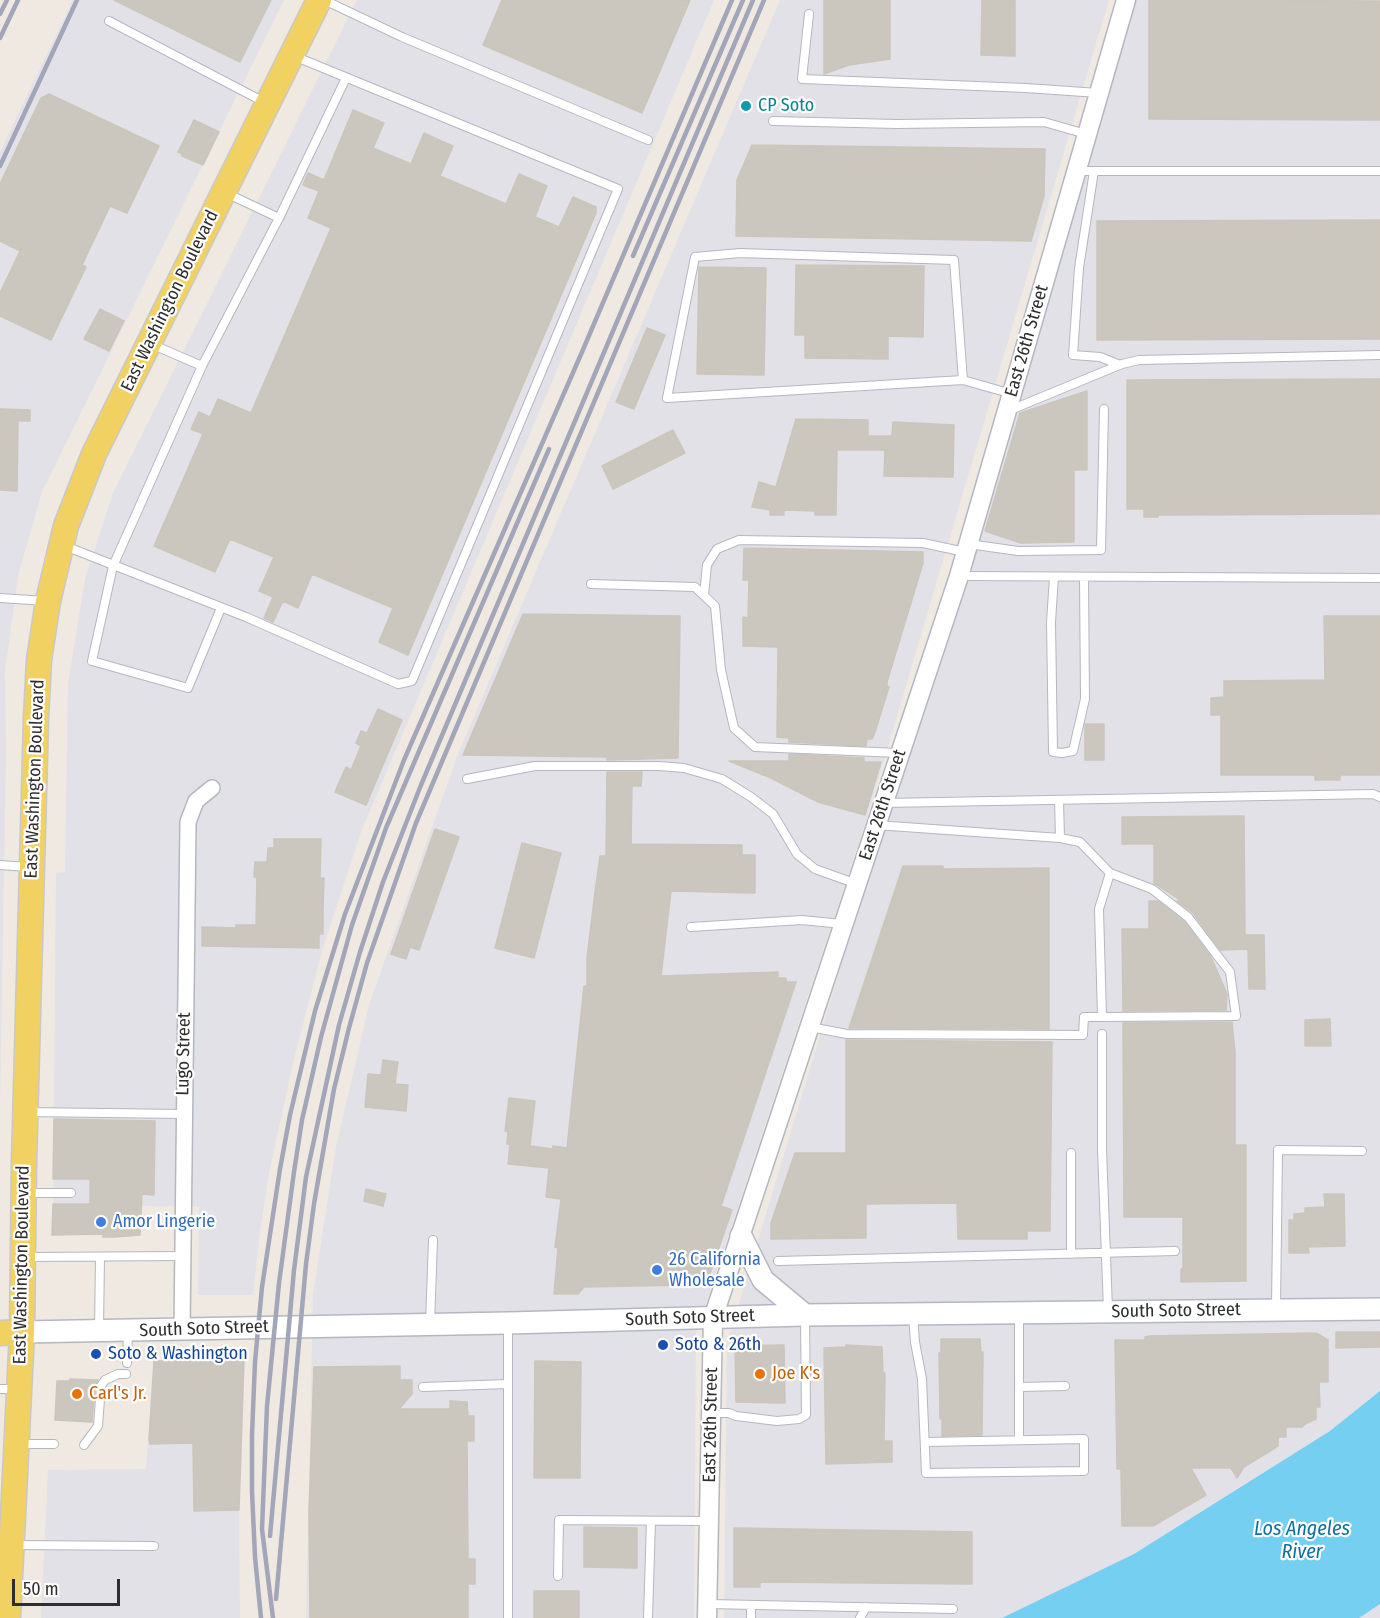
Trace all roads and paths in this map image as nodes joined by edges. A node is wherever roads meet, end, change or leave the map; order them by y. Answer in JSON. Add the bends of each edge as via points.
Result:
{"nodes":[{"id":1,"x":319,"y":0,"type":"edge"},
{"id":2,"x":324,"y":0,"type":"edge"},
{"id":3,"x":1126,"y":0,"type":"edge"},
{"id":4,"x":808,"y":14,"type":"dead end"},
{"id":5,"x":109,"y":21,"type":"dead end"},
{"id":6,"x":291,"y":54,"type":"junction"},
{"id":7,"x":346,"y":78,"type":"junction"},
{"id":8,"x":1099,"y":94,"type":"junction"},
{"id":9,"x":268,"y":103,"type":"junction"},
{"id":10,"x":773,"y":121,"type":"dead end"},
{"id":11,"x":1087,"y":135,"type":"junction"},
{"id":12,"x":648,"y":140,"type":"dead end"},
{"id":13,"x":1085,"y":171,"type":"junction"},
{"id":14,"x":1380,"y":171,"type":"edge"},
{"id":15,"x":224,"y":192,"type":"junction"},
{"id":16,"x":279,"y":218,"type":"junction"},
{"id":17,"x":149,"y":344,"type":"junction"},
{"id":18,"x":1380,"y":355,"type":"edge"},
{"id":19,"x":1120,"y":365,"type":"junction"},
{"id":20,"x":202,"y":366,"type":"junction"},
{"id":21,"x":963,"y":380,"type":"junction"},
{"id":22,"x":1009,"y":403,"type":"junction"},
{"id":23,"x":1104,"y":409,"type":"dead end"},
{"id":24,"x":60,"y":544,"type":"junction"},
{"id":25,"x":967,"y":548,"type":"junction"},
{"id":26,"x":113,"y":566,"type":"junction"},
{"id":27,"x":958,"y":576,"type":"junction"},
{"id":28,"x":1054,"y":577,"type":"junction"},
{"id":29,"x":1084,"y":577,"type":"junction"},
{"id":30,"x":1380,"y":578,"type":"edge"},
{"id":31,"x":591,"y":584,"type":"dead end"},
{"id":32,"x":704,"y":595,"type":"junction"},
{"id":33,"x":0,"y":598,"type":"edge"},
{"id":34,"x":48,"y":601,"type":"junction"},
{"id":35,"x":221,"y":608,"type":"junction"},
{"id":36,"x":900,"y":753,"type":"junction"},
{"id":37,"x":467,"y":779,"type":"dead end"},
{"id":38,"x":212,"y":788,"type":"dead end"},
{"id":39,"x":1380,"y":797,"type":"edge"},
{"id":40,"x":1059,"y":800,"type":"junction"},
{"id":41,"x":884,"y":803,"type":"junction"},
{"id":42,"x":876,"y":825,"type":"junction"},
{"id":43,"x":1060,"y":838,"type":"junction"},
{"id":44,"x":0,"y":865,"type":"edge"},
{"id":45,"x":32,"y":867,"type":"junction"},
{"id":46,"x":1110,"y":873,"type":"junction"},
{"id":47,"x":857,"y":884,"type":"junction"},
{"id":48,"x":844,"y":924,"type":"junction"},
{"id":49,"x":691,"y":927,"type":"dead end"},
{"id":50,"x":1102,"y":1017,"type":"junction"},
{"id":51,"x":810,"y":1027,"type":"junction"},
{"id":52,"x":1102,"y":1034,"type":"dead end"},
{"id":53,"x":26,"y":1112,"type":"junction"},
{"id":54,"x":183,"y":1114,"type":"junction"},
{"id":55,"x":1362,"y":1151,"type":"dead end"},
{"id":56,"x":1071,"y":1153,"type":"dead end"},
{"id":57,"x":24,"y":1192,"type":"junction"},
{"id":58,"x":71,"y":1193,"type":"dead end"},
{"id":59,"x":741,"y":1236,"type":"junction"},
{"id":60,"x":432,"y":1240,"type":"dead end"},
{"id":61,"x":1175,"y":1251,"type":"dead end"},
{"id":62,"x":1106,"y":1253,"type":"junction"},
{"id":63,"x":1071,"y":1254,"type":"junction"},
{"id":64,"x":182,"y":1256,"type":"junction"},
{"id":65,"x":24,"y":1257,"type":"junction"},
{"id":66,"x":99,"y":1257,"type":"junction"},
{"id":67,"x":778,"y":1261,"type":"dead end"},
{"id":68,"x":1380,"y":1309,"type":"edge"},
{"id":69,"x":1276,"y":1310,"type":"junction"},
{"id":70,"x":1019,"y":1312,"type":"junction"},
{"id":71,"x":1108,"y":1312,"type":"junction"},
{"id":72,"x":913,"y":1314,"type":"junction"},
{"id":73,"x":805,"y":1315,"type":"junction"},
{"id":74,"x":712,"y":1318,"type":"junction"},
{"id":75,"x":508,"y":1323,"type":"junction"},
{"id":76,"x":430,"y":1325,"type":"junction"},
{"id":77,"x":182,"y":1329,"type":"junction"},
{"id":78,"x":128,"y":1331,"type":"junction"},
{"id":79,"x":99,"y":1332,"type":"junction"},
{"id":80,"x":11,"y":1333,"type":"edge"},
{"id":81,"x":127,"y":1363,"type":"dead end"},
{"id":82,"x":126,"y":1374,"type":"dead end"},
{"id":83,"x":508,"y":1384,"type":"junction"},
{"id":84,"x":1065,"y":1386,"type":"dead end"},
{"id":85,"x":423,"y":1387,"type":"dead end"},
{"id":86,"x":1019,"y":1387,"type":"junction"},
{"id":87,"x":9,"y":1389,"type":"edge"},
{"id":88,"x":711,"y":1413,"type":"junction"},
{"id":89,"x":1019,"y":1440,"type":"junction"},
{"id":90,"x":926,"y":1442,"type":"junction"},
{"id":91,"x":54,"y":1444,"type":"dead end"},
{"id":92,"x":84,"y":1445,"type":"dead end"},
{"id":93,"x":13,"y":1458,"type":"junction"},
{"id":94,"x":651,"y":1521,"type":"junction"},
{"id":95,"x":709,"y":1521,"type":"junction"},
{"id":96,"x":8,"y":1538,"type":"edge"},
{"id":97,"x":154,"y":1546,"type":"dead end"},
{"id":98,"x":558,"y":1576,"type":"dead end"},
{"id":99,"x":751,"y":1605,"type":"junction"},
{"id":100,"x":866,"y":1607,"type":"junction"},
{"id":101,"x":953,"y":1609,"type":"dead end"},
{"id":102,"x":707,"y":1611,"type":"edge"},
{"id":103,"x":8,"y":1618,"type":"edge"},
{"id":104,"x":508,"y":1618,"type":"edge"},
{"id":105,"x":648,"y":1618,"type":"edge"},
{"id":106,"x":751,"y":1618,"type":"edge"},
{"id":107,"x":860,"y":1618,"type":"edge"}],
"edges":[{"from":1,"to":6,"type":"main road","name":"East Washington Boulevard"},
{"from":2,"to":12,"type":"lane","via":[[402,37]]},
{"from":3,"to":8,"type":"street","name":"East 26th Street"},
{"from":4,"to":8,"type":"lane","via":[[802,79]]},
{"from":5,"to":9,"type":"lane"},
{"from":6,"to":7,"type":"lane"},
{"from":6,"to":9,"type":"main road","name":"East Washington Boulevard"},
{"from":7,"to":16,"type":"lane"},
{"from":7,"to":35,"type":"lane","via":[[618,189],[412,681],[398,684]]},
{"from":8,"to":11,"type":"street","name":"East 26th Street"},
{"from":9,"to":15,"type":"main road","name":"East Washington Boulevard"},
{"from":10,"to":11,"type":"lane","via":[[1044,122]]},
{"from":11,"to":13,"type":"street","name":"East 26th Street"},
{"from":13,"to":14,"type":"lane"},
{"from":13,"to":19,"type":"lane","via":[[1073,355],[1100,357]]},
{"from":13,"to":22,"type":"street","name":"East 26th Street"},
{"from":15,"to":16,"type":"lane"},
{"from":15,"to":17,"type":"main road","name":"East Washington Boulevard"},
{"from":16,"to":20,"type":"lane"},
{"from":17,"to":20,"type":"lane"},
{"from":17,"to":24,"type":"main road","name":"East Washington Boulevard","via":[[78,489]]},
{"from":18,"to":19,"type":"lane","via":[[1139,360]]},
{"from":19,"to":22,"type":"lane"},
{"from":20,"to":26,"type":"lane"},
{"from":21,"to":21,"type":"lane","via":[[679,397],[667,398],[695,257],[740,253],[954,260]]},
{"from":21,"to":22,"type":"lane"},
{"from":22,"to":25,"type":"street","name":"East 26th Street"},
{"from":23,"to":25,"type":"lane","via":[[1101,550]]},
{"from":24,"to":26,"type":"lane"},
{"from":24,"to":34,"type":"main road","name":"East Washington Boulevard"},
{"from":25,"to":27,"type":"street","name":"East 26th Street"},
{"from":25,"to":32,"type":"lane","via":[[923,543],[739,540],[717,549],[707,565]]},
{"from":26,"to":35,"type":"lane"},
{"from":26,"to":35,"type":"lane","via":[[92,661],[188,688]]},
{"from":27,"to":28,"type":"lane"},
{"from":27,"to":36,"type":"street","name":"East 26th Street"},
{"from":28,"to":29,"type":"lane"},
{"from":28,"to":29,"type":"lane","via":[[1053,752],[1062,753],[1073,751],[1085,699]]},
{"from":29,"to":30,"type":"lane"},
{"from":31,"to":32,"type":"lane","via":[[695,587]]},
{"from":32,"to":36,"type":"lane","via":[[715,606],[721,670],[734,728],[755,747]]},
{"from":33,"to":34,"type":"lane"},
{"from":34,"to":45,"type":"main road","name":"East Washington Boulevard","via":[[39,660]]},
{"from":36,"to":41,"type":"street","name":"East 26th Street"},
{"from":37,"to":47,"type":"lane","via":[[535,766],[684,768],[722,779],[751,797],[773,814],[797,854],[815,869]]},
{"from":38,"to":54,"type":"street","name":"Lugo Street","via":[[196,801],[188,822]]},
{"from":39,"to":40,"type":"lane","via":[[1373,794]]},
{"from":40,"to":41,"type":"lane"},
{"from":40,"to":43,"type":"lane"},
{"from":41,"to":42,"type":"street","name":"East 26th Street"},
{"from":42,"to":43,"type":"lane"},
{"from":42,"to":47,"type":"street","name":"East 26th Street"},
{"from":43,"to":46,"type":"lane","via":[[1080,842]]},
{"from":44,"to":45,"type":"lane"},
{"from":45,"to":53,"type":"main road","name":"East Washington Boulevard"},
{"from":46,"to":50,"type":"lane","via":[[1099,909]]},
{"from":46,"to":50,"type":"lane","via":[[1152,889],[1188,917],[1230,972],[1236,1016]]},
{"from":47,"to":48,"type":"street","name":"East 26th Street"},
{"from":48,"to":49,"type":"lane","via":[[802,920]]},
{"from":48,"to":51,"type":"street","name":"East 26th Street"},
{"from":50,"to":51,"type":"lane","via":[[1084,1017],[1083,1035],[847,1034]]},
{"from":51,"to":59,"type":"street","name":"East 26th Street"},
{"from":52,"to":62,"type":"lane"},
{"from":53,"to":54,"type":"lane"},
{"from":53,"to":57,"type":"main road","name":"East Washington Boulevard"},
{"from":54,"to":64,"type":"street","name":"Lugo Street"},
{"from":55,"to":69,"type":"lane","via":[[1278,1150]]},
{"from":56,"to":63,"type":"lane"},
{"from":57,"to":58,"type":"lane"},
{"from":57,"to":65,"type":"main road","name":"East Washington Boulevard"},
{"from":59,"to":73,"type":"main road","via":[[763,1280]]},
{"from":59,"to":74,"type":"street","name":"East 26th Street"},
{"from":60,"to":76,"type":"lane"},
{"from":61,"to":62,"type":"lane"},
{"from":62,"to":63,"type":"lane"},
{"from":62,"to":71,"type":"lane"},
{"from":63,"to":67,"type":"lane"},
{"from":64,"to":66,"type":"lane"},
{"from":64,"to":77,"type":"street","name":"Lugo Street"},
{"from":65,"to":66,"type":"lane"},
{"from":65,"to":80,"type":"main road","name":"East Washington Boulevard"},
{"from":66,"to":79,"type":"lane"},
{"from":68,"to":69,"type":"main road","name":"South Soto Street"},
{"from":69,"to":71,"type":"main road","name":"South Soto Street"},
{"from":70,"to":71,"type":"main road","name":"South Soto Street"},
{"from":70,"to":72,"type":"main road","name":"South Soto Street"},
{"from":70,"to":86,"type":"lane"},
{"from":72,"to":73,"type":"main road","name":"South Soto Street"},
{"from":72,"to":90,"type":"lane"},
{"from":73,"to":74,"type":"main road","name":"South Soto Street"},
{"from":73,"to":88,"type":"lane","via":[[806,1415],[777,1421]]},
{"from":74,"to":75,"type":"main road","name":"South Soto Street"},
{"from":74,"to":88,"type":"street","name":"East 26th Street"},
{"from":75,"to":76,"type":"main road","name":"South Soto Street"},
{"from":75,"to":83,"type":"lane"},
{"from":76,"to":77,"type":"main road","name":"South Soto Street"},
{"from":77,"to":78,"type":"main road","name":"South Soto Street"},
{"from":78,"to":79,"type":"main road","name":"South Soto Street"},
{"from":78,"to":81,"type":"lane"},
{"from":79,"to":80,"type":"main road","name":"South Soto Street"},
{"from":80,"to":87,"type":"main road","name":"East Washington Boulevard"},
{"from":82,"to":92,"type":"lane","via":[[111,1376],[101,1386],[98,1426]]},
{"from":83,"to":85,"type":"lane"},
{"from":83,"to":104,"type":"lane"},
{"from":84,"to":86,"type":"lane"},
{"from":86,"to":89,"type":"lane"},
{"from":87,"to":93,"type":"main road","name":"East Washington Boulevard"},
{"from":88,"to":95,"type":"street","name":"East 26th Street"},
{"from":89,"to":90,"type":"lane"},
{"from":89,"to":90,"type":"lane","via":[[1084,1439],[1084,1471],[926,1473]]},
{"from":91,"to":93,"type":"lane"},
{"from":93,"to":96,"type":"main road","name":"East Washington Boulevard"},
{"from":94,"to":95,"type":"lane"},
{"from":94,"to":98,"type":"lane","via":[[559,1520]]},
{"from":94,"to":105,"type":"lane"},
{"from":95,"to":102,"type":"street","name":"East 26th Street"},
{"from":96,"to":97,"type":"lane"},
{"from":96,"to":103,"type":"main road","name":"East Washington Boulevard"},
{"from":99,"to":100,"type":"lane"},
{"from":99,"to":102,"type":"lane"},
{"from":99,"to":106,"type":"lane"},
{"from":100,"to":101,"type":"lane"},
{"from":100,"to":107,"type":"lane"}]}
